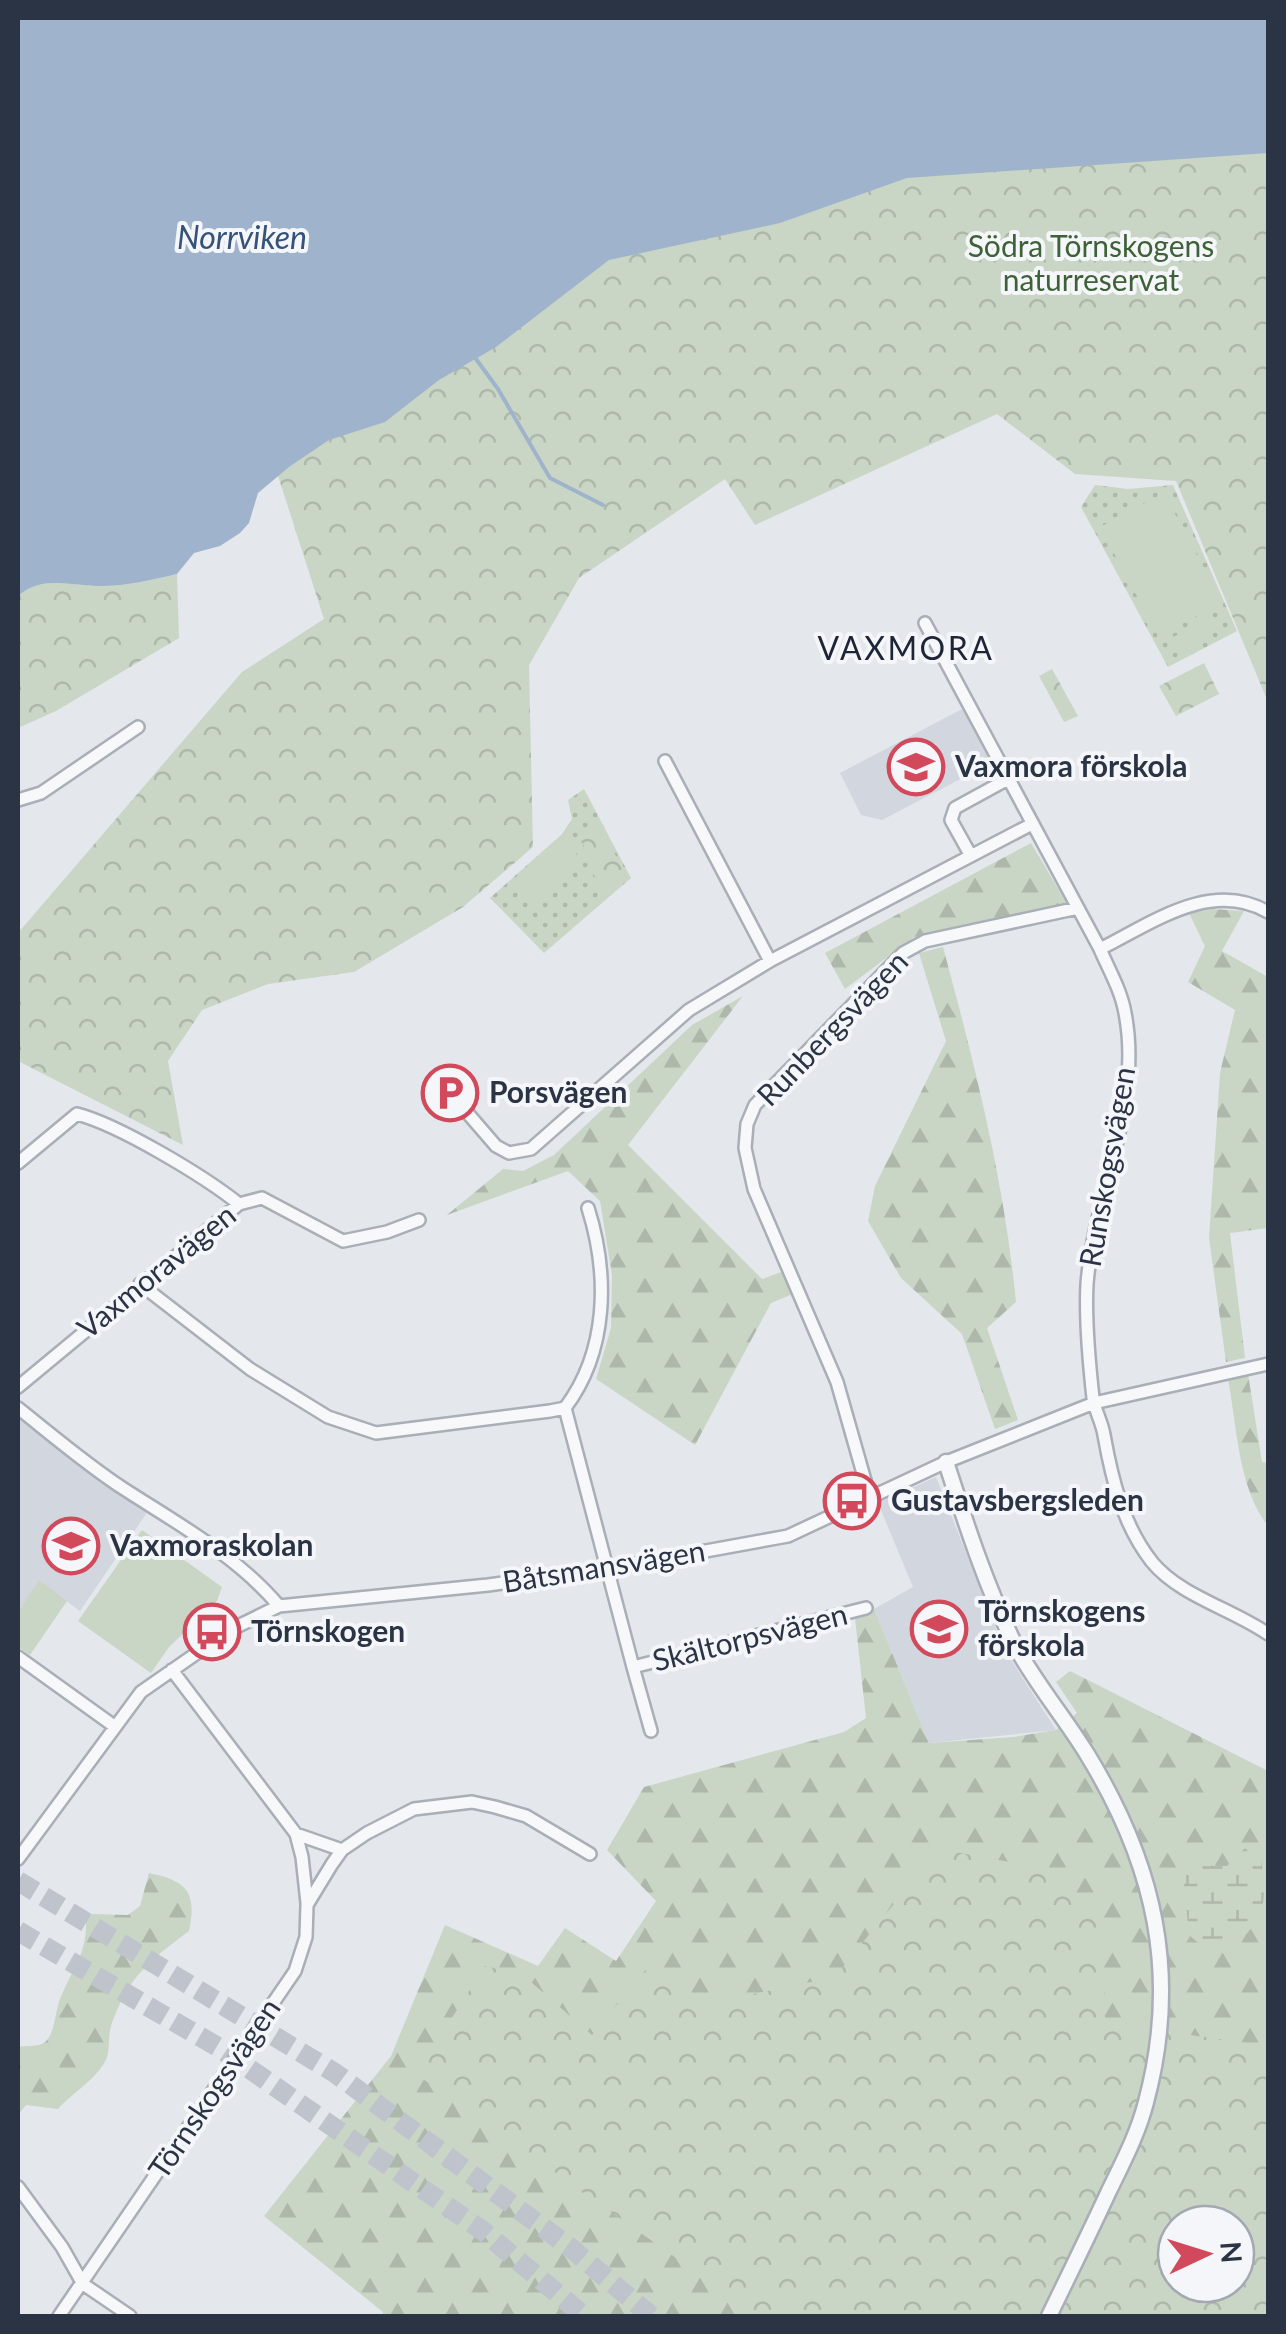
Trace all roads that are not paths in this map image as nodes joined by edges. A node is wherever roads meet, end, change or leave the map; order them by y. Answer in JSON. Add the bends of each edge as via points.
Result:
{"nodes":[{"id":1,"x":925,"y":623,"type":"dead end"},
{"id":2,"x":138,"y":727,"type":"dead end"},
{"id":3,"x":664,"y":761,"type":"dead end"},
{"id":4,"x":1008,"y":779,"type":"junction"},
{"id":5,"x":18,"y":800,"type":"edge"},
{"id":6,"x":1032,"y":824,"type":"junction"},
{"id":7,"x":971,"y":856,"type":"junction"},
{"id":8,"x":1078,"y":908,"type":"junction"},
{"id":9,"x":1268,"y":912,"type":"edge"},
{"id":10,"x":1100,"y":949,"type":"junction"},
{"id":11,"x":770,"y":961,"type":"junction"},
{"id":12,"x":439,"y":1080,"type":"dead end"},
{"id":13,"x":18,"y":1164,"type":"edge"},
{"id":14,"x":239,"y":1204,"type":"junction"},
{"id":15,"x":588,"y":1208,"type":"dead end"},
{"id":16,"x":420,"y":1220,"type":"dead end"},
{"id":17,"x":140,"y":1284,"type":"junction"},
{"id":18,"x":1268,"y":1364,"type":"edge"},
{"id":19,"x":18,"y":1386,"type":"edge"},
{"id":20,"x":1094,"y":1402,"type":"junction"},
{"id":21,"x":18,"y":1408,"type":"edge"},
{"id":22,"x":565,"y":1408,"type":"junction"},
{"id":23,"x":946,"y":1462,"type":"junction"},
{"id":24,"x":870,"y":1498,"type":"junction"},
{"id":25,"x":607,"y":1569,"type":"junction"},
{"id":26,"x":280,"y":1606,"type":"junction"},
{"id":27,"x":866,"y":1608,"type":"dead end"},
{"id":28,"x":1268,"y":1634,"type":"edge"},
{"id":29,"x":18,"y":1657,"type":"edge"},
{"id":30,"x":633,"y":1667,"type":"junction"},
{"id":31,"x":172,"y":1670,"type":"junction"},
{"id":32,"x":114,"y":1726,"type":"junction"},
{"id":33,"x":651,"y":1731,"type":"dead end"},
{"id":34,"x":296,"y":1834,"type":"junction"},
{"id":35,"x":342,"y":1850,"type":"junction"},
{"id":36,"x":590,"y":1854,"type":"dead end"},
{"id":37,"x":18,"y":1859,"type":"edge"},
{"id":38,"x":307,"y":1906,"type":"junction"},
{"id":39,"x":18,"y":2187,"type":"edge"},
{"id":40,"x":83,"y":2284,"type":"junction"},
{"id":41,"x":59,"y":2316,"type":"edge"},
{"id":42,"x":130,"y":2316,"type":"edge"},
{"id":43,"x":1049,"y":2316,"type":"edge"}],
"edges":[{"from":1,"to":4,"type":"street"},
{"from":2,"to":5,"type":"street"},
{"from":3,"to":11,"type":"street"},
{"from":4,"to":6,"type":"street"},
{"from":4,"to":7,"type":"street","via":[[951,814]]},
{"from":6,"to":7,"type":"street"},
{"from":6,"to":8,"type":"street","name":"Runskogsvägen"},
{"from":7,"to":11,"type":"street"},
{"from":8,"to":10,"type":"street","name":"Runskogsvägen"},
{"from":8,"to":24,"type":"street","name":"Runbergsvägen","via":[[925,941],[903,952],[755,1105],[747,1124],[754,1189],[837,1382]]},
{"from":9,"to":10,"type":"street","via":[[1241,902],[1196,901]]},
{"from":10,"to":20,"type":"street","name":"Runskogsvägen","via":[[1122,1000],[1128,1065],[1087,1288]]},
{"from":11,"to":12,"type":"street","via":[[689,1010],[520,1153],[496,1146]]},
{"from":13,"to":14,"type":"street","via":[[77,1114],[168,1158]]},
{"from":14,"to":16,"type":"street","name":"Vaxmoravägen","via":[[262,1198],[342,1241]]},
{"from":14,"to":17,"type":"street","name":"Vaxmoravägen"},
{"from":15,"to":22,"type":"street","via":[[597,1237],[599,1338],[583,1384]]},
{"from":17,"to":19,"type":"street","name":"Vaxmoravägen"},
{"from":17,"to":22,"type":"street","via":[[250,1370],[328,1416],[376,1432]]},
{"from":18,"to":20,"type":"street","name":"Båtsmansvägen"},
{"from":20,"to":23,"type":"street","name":"Båtsmansvägen"},
{"from":20,"to":28,"type":"street","name":"Runskogsvägen","via":[[1113,1483],[1154,1564]]},
{"from":21,"to":26,"type":"street","via":[[121,1487],[190,1529],[262,1584]]},
{"from":22,"to":25,"type":"street","name":"Skältorpsvägen"},
{"from":23,"to":24,"type":"street","name":"Båtsmansvägen"},
{"from":23,"to":43,"type":"street","via":[[1017,1648],[1128,1829],[1160,1945],[1162,2014],[1146,2102]]},
{"from":24,"to":25,"type":"street","name":"Båtsmansvägen","via":[[788,1536]]},
{"from":25,"to":26,"type":"street","name":"Båtsmansvägen"},
{"from":25,"to":30,"type":"street","name":"Skältorpsvägen"},
{"from":26,"to":31,"type":"street","name":"Båtsmansvägen"},
{"from":27,"to":30,"type":"street","name":"Skältorpsvägen"},
{"from":29,"to":32,"type":"street"},
{"from":30,"to":33,"type":"street","name":"Skältorpsvägen"},
{"from":31,"to":32,"type":"street","name":"Båtsmansvägen","via":[[141,1692]]},
{"from":31,"to":34,"type":"street"},
{"from":32,"to":37,"type":"street","name":"Båtsmansvägen"},
{"from":34,"to":35,"type":"street"},
{"from":34,"to":38,"type":"street"},
{"from":35,"to":36,"type":"street","name":"Törnskogsvägen","via":[[414,1809],[472,1802],[526,1816]]},
{"from":35,"to":38,"type":"street","name":"Törnskogsvägen"},
{"from":38,"to":40,"type":"street","name":"Törnskogsvägen","via":[[295,1971]]},
{"from":39,"to":40,"type":"street"},
{"from":40,"to":41,"type":"street","name":"Törnskogsvägen"},
{"from":40,"to":42,"type":"street"}]}
